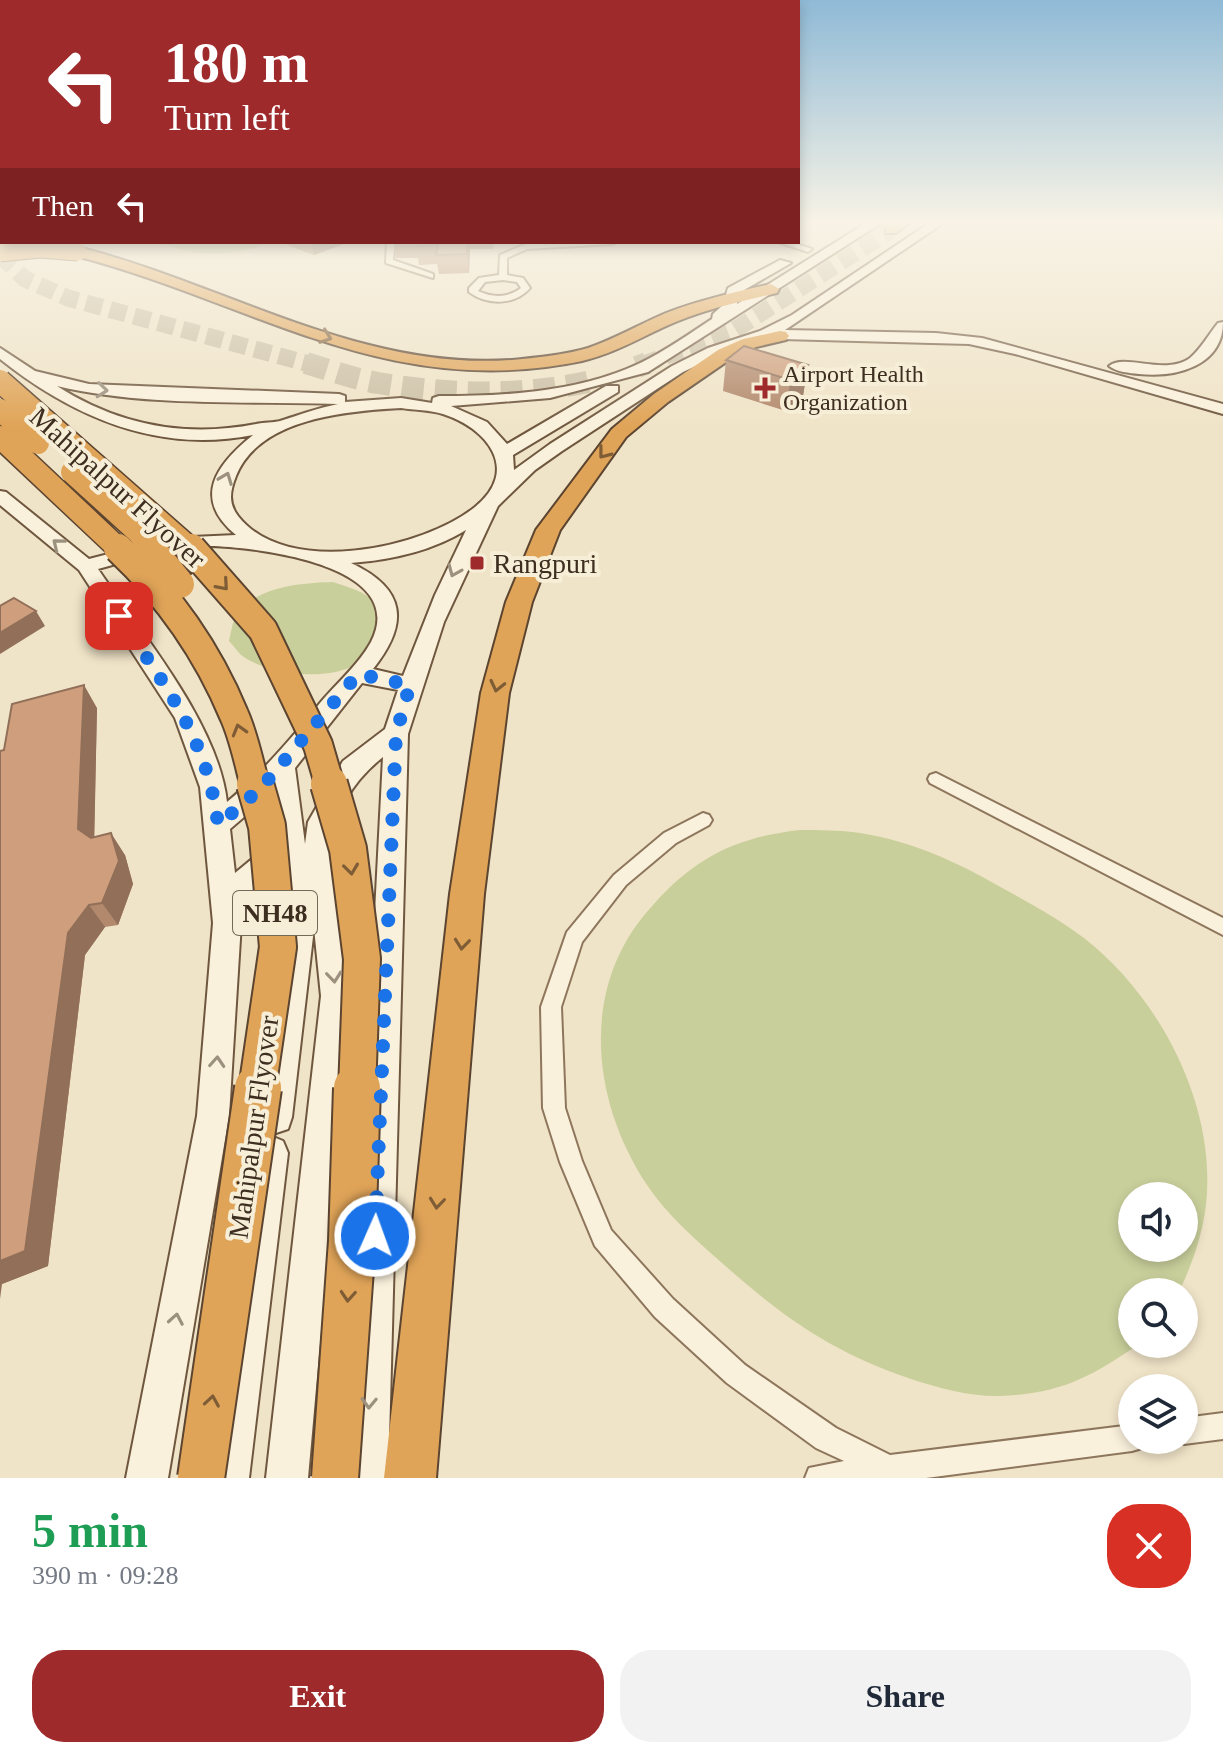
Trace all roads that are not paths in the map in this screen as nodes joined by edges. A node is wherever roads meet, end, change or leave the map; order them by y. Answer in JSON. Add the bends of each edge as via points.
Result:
{"nodes":[{"id":1,"x":192,"y":289,"type":"edge"},
{"id":2,"x":473,"y":289,"type":"edge"},
{"id":3,"x":525,"y":289,"type":"edge"},
{"id":4,"x":736,"y":289,"type":"edge"},
{"id":5,"x":771,"y":289,"type":"edge"},
{"id":6,"x":827,"y":289,"type":"edge"},
{"id":7,"x":838,"y":289,"type":"edge"},
{"id":8,"x":733,"y":306,"type":"junction"},
{"id":9,"x":1223,"y":326,"type":"edge"},
{"id":10,"x":769,"y":332,"type":"junction"},
{"id":11,"x":0,"y":352,"type":"edge"},
{"id":12,"x":655,"y":362,"type":"junction"},
{"id":13,"x":1160,"y":370,"type":"junction"},
{"id":14,"x":443,"y":377,"type":"dead end"},
{"id":15,"x":9,"y":379,"type":"edge"},
{"id":16,"x":1168,"y":393,"type":"junction"},
{"id":17,"x":1223,"y":409,"type":"edge"},
{"id":18,"x":0,"y":410,"type":"edge"},
{"id":19,"x":309,"y":415,"type":"junction"},
{"id":20,"x":0,"y":437,"type":"edge"},
{"id":21,"x":504,"y":453,"type":"junction"},
{"id":22,"x":2,"y":501,"type":"edge"},
{"id":23,"x":490,"y":502,"type":"junction"},
{"id":24,"x":267,"y":544,"type":"junction"},
{"id":25,"x":310,"y":554,"type":"junction"},
{"id":26,"x":86,"y":566,"type":"junction"},
{"id":27,"x":190,"y":628,"type":"junction"},
{"id":28,"x":358,"y":674,"type":"junction"},
{"id":29,"x":410,"y":685,"type":"junction"},
{"id":30,"x":396,"y":734,"type":"junction"},
{"id":31,"x":282,"y":766,"type":"junction"},
{"id":32,"x":936,"y":779,"type":"dead end"},
{"id":33,"x":703,"y":820,"type":"dead end"},
{"id":34,"x":218,"y":825,"type":"junction"},
{"id":35,"x":293,"y":840,"type":"junction"},
{"id":36,"x":225,"y":898,"type":"junction"},
{"id":37,"x":1223,"y":927,"type":"edge"},
{"id":38,"x":1223,"y":1426,"type":"edge"},
{"id":39,"x":1198,"y":1429,"type":"edge"},
{"id":40,"x":1118,"y":1440,"type":"edge"},
{"id":41,"x":889,"y":1469,"type":"junction"},
{"id":42,"x":147,"y":1478,"type":"edge"},
{"id":43,"x":201,"y":1478,"type":"edge"},
{"id":44,"x":228,"y":1478,"type":"edge"},
{"id":45,"x":287,"y":1478,"type":"edge"},
{"id":46,"x":335,"y":1478,"type":"edge"},
{"id":47,"x":367,"y":1478,"type":"edge"},
{"id":48,"x":410,"y":1478,"type":"edge"},
{"id":49,"x":819,"y":1478,"type":"edge"}],
"edges":[{"from":1,"to":8,"type":"highway","one_way":true,"bridge":true,"via":[[402,360],[466,367],[585,355],[681,313]]},
{"from":2,"to":3,"type":"street","via":[[497,299]]},
{"from":4,"to":8,"type":"main road"},
{"from":5,"to":8,"type":"highway"},
{"from":6,"to":10,"type":"main road"},
{"from":7,"to":10,"type":"main road"},
{"from":8,"to":12,"type":"main road"},
{"from":8,"to":14,"type":"highway","via":[[706,325],[652,349],[592,367],[520,377]]},
{"from":9,"to":13,"type":"main road","via":[[1195,362]]},
{"from":10,"to":13,"type":"main road","via":[[964,329],[1119,367]]},
{"from":10,"to":16,"type":"main road","via":[[970,341]]},
{"from":10,"to":23,"type":"main road","via":[[726,345],[678,370],[535,462]]},
{"from":10,"to":48,"type":"highway","one_way":true,"via":[[706,367],[619,433],[548,530],[519,602],[495,693],[467,894]]},
{"from":11,"to":15,"type":"main road"},
{"from":15,"to":12,"type":"main road","one_way":true,"via":[[138,393],[491,401],[572,391]]},
{"from":12,"to":21,"type":"main road"},
{"from":13,"to":16,"type":"main road","via":[[1182,375],[1194,385],[1189,393]]},
{"from":15,"to":19,"type":"main road","via":[[159,435],[229,435]]},
{"from":15,"to":46,"type":"highway","name":"Mahipalpur Flyover","number":"NH48","one_way":true,"bridge":true,"via":[[94,466],[182,538],[263,630],[318,745],[348,849],[362,959],[352,1241]]},
{"from":16,"to":17,"type":"main road"},
{"from":18,"to":27,"type":"highway","bridge":true,"via":[[138,532],[179,583]]},
{"from":19,"to":21,"type":"main road","via":[[371,403],[438,408],[486,429]]},
{"from":24,"to":19,"type":"main road","one_way":true,"via":[[249,536],[226,514],[221,501],[224,476],[255,440]]},
{"from":20,"to":27,"type":"highway","name":"Mahipalpur Flyover","number":"NH48","bridge":true,"via":[[150,578]]},
{"from":21,"to":23,"type":"main road","via":[[506,472]]},
{"from":26,"to":22,"type":"main road","one_way":true},
{"from":23,"to":25,"type":"main road","via":[[459,527],[414,545],[362,555]]},
{"from":23,"to":29,"type":"main road","one_way":true,"via":[[456,567]]},
{"from":24,"to":25,"type":"main road"},
{"from":24,"to":26,"type":"main road","via":[[216,537],[167,543]]},
{"from":25,"to":28,"type":"main road","via":[[361,574],[384,599],[386,632]]},
{"from":26,"to":34,"type":"main road","via":[[186,716],[213,787]]},
{"from":43,"to":27,"type":"highway","name":"Mahipalpur Flyover","number":"NH48","one_way":true,"bridge":true,"via":[[278,947],[267,826],[235,716]]},
{"from":28,"to":29,"type":"main road"},
{"from":28,"to":31,"type":"main road"},
{"from":29,"to":30,"type":"main road"},
{"from":30,"to":45,"type":"main road","one_way":true,"via":[[352,768],[321,822],[318,847],[336,996]]},
{"from":30,"to":47,"type":"main road","one_way":true},
{"from":31,"to":34,"type":"main road"},
{"from":31,"to":35,"type":"main road"},
{"from":32,"to":37,"type":"street"},
{"from":33,"to":41,"type":"street","via":[[670,838],[620,880],[574,938],[551,1007],[554,1108],[603,1238],[664,1308],[736,1374],[826,1438]]},
{"from":34,"to":36,"type":"main road"},
{"from":35,"to":36,"type":"main road"},
{"from":35,"to":44,"type":"main road","via":[[299,944]]},
{"from":42,"to":36,"type":"main road","one_way":true,"via":[[213,1116]]},
{"from":38,"to":39,"type":"street"},
{"from":40,"to":41,"type":"street"},
{"from":41,"to":49,"type":"street"}]}
